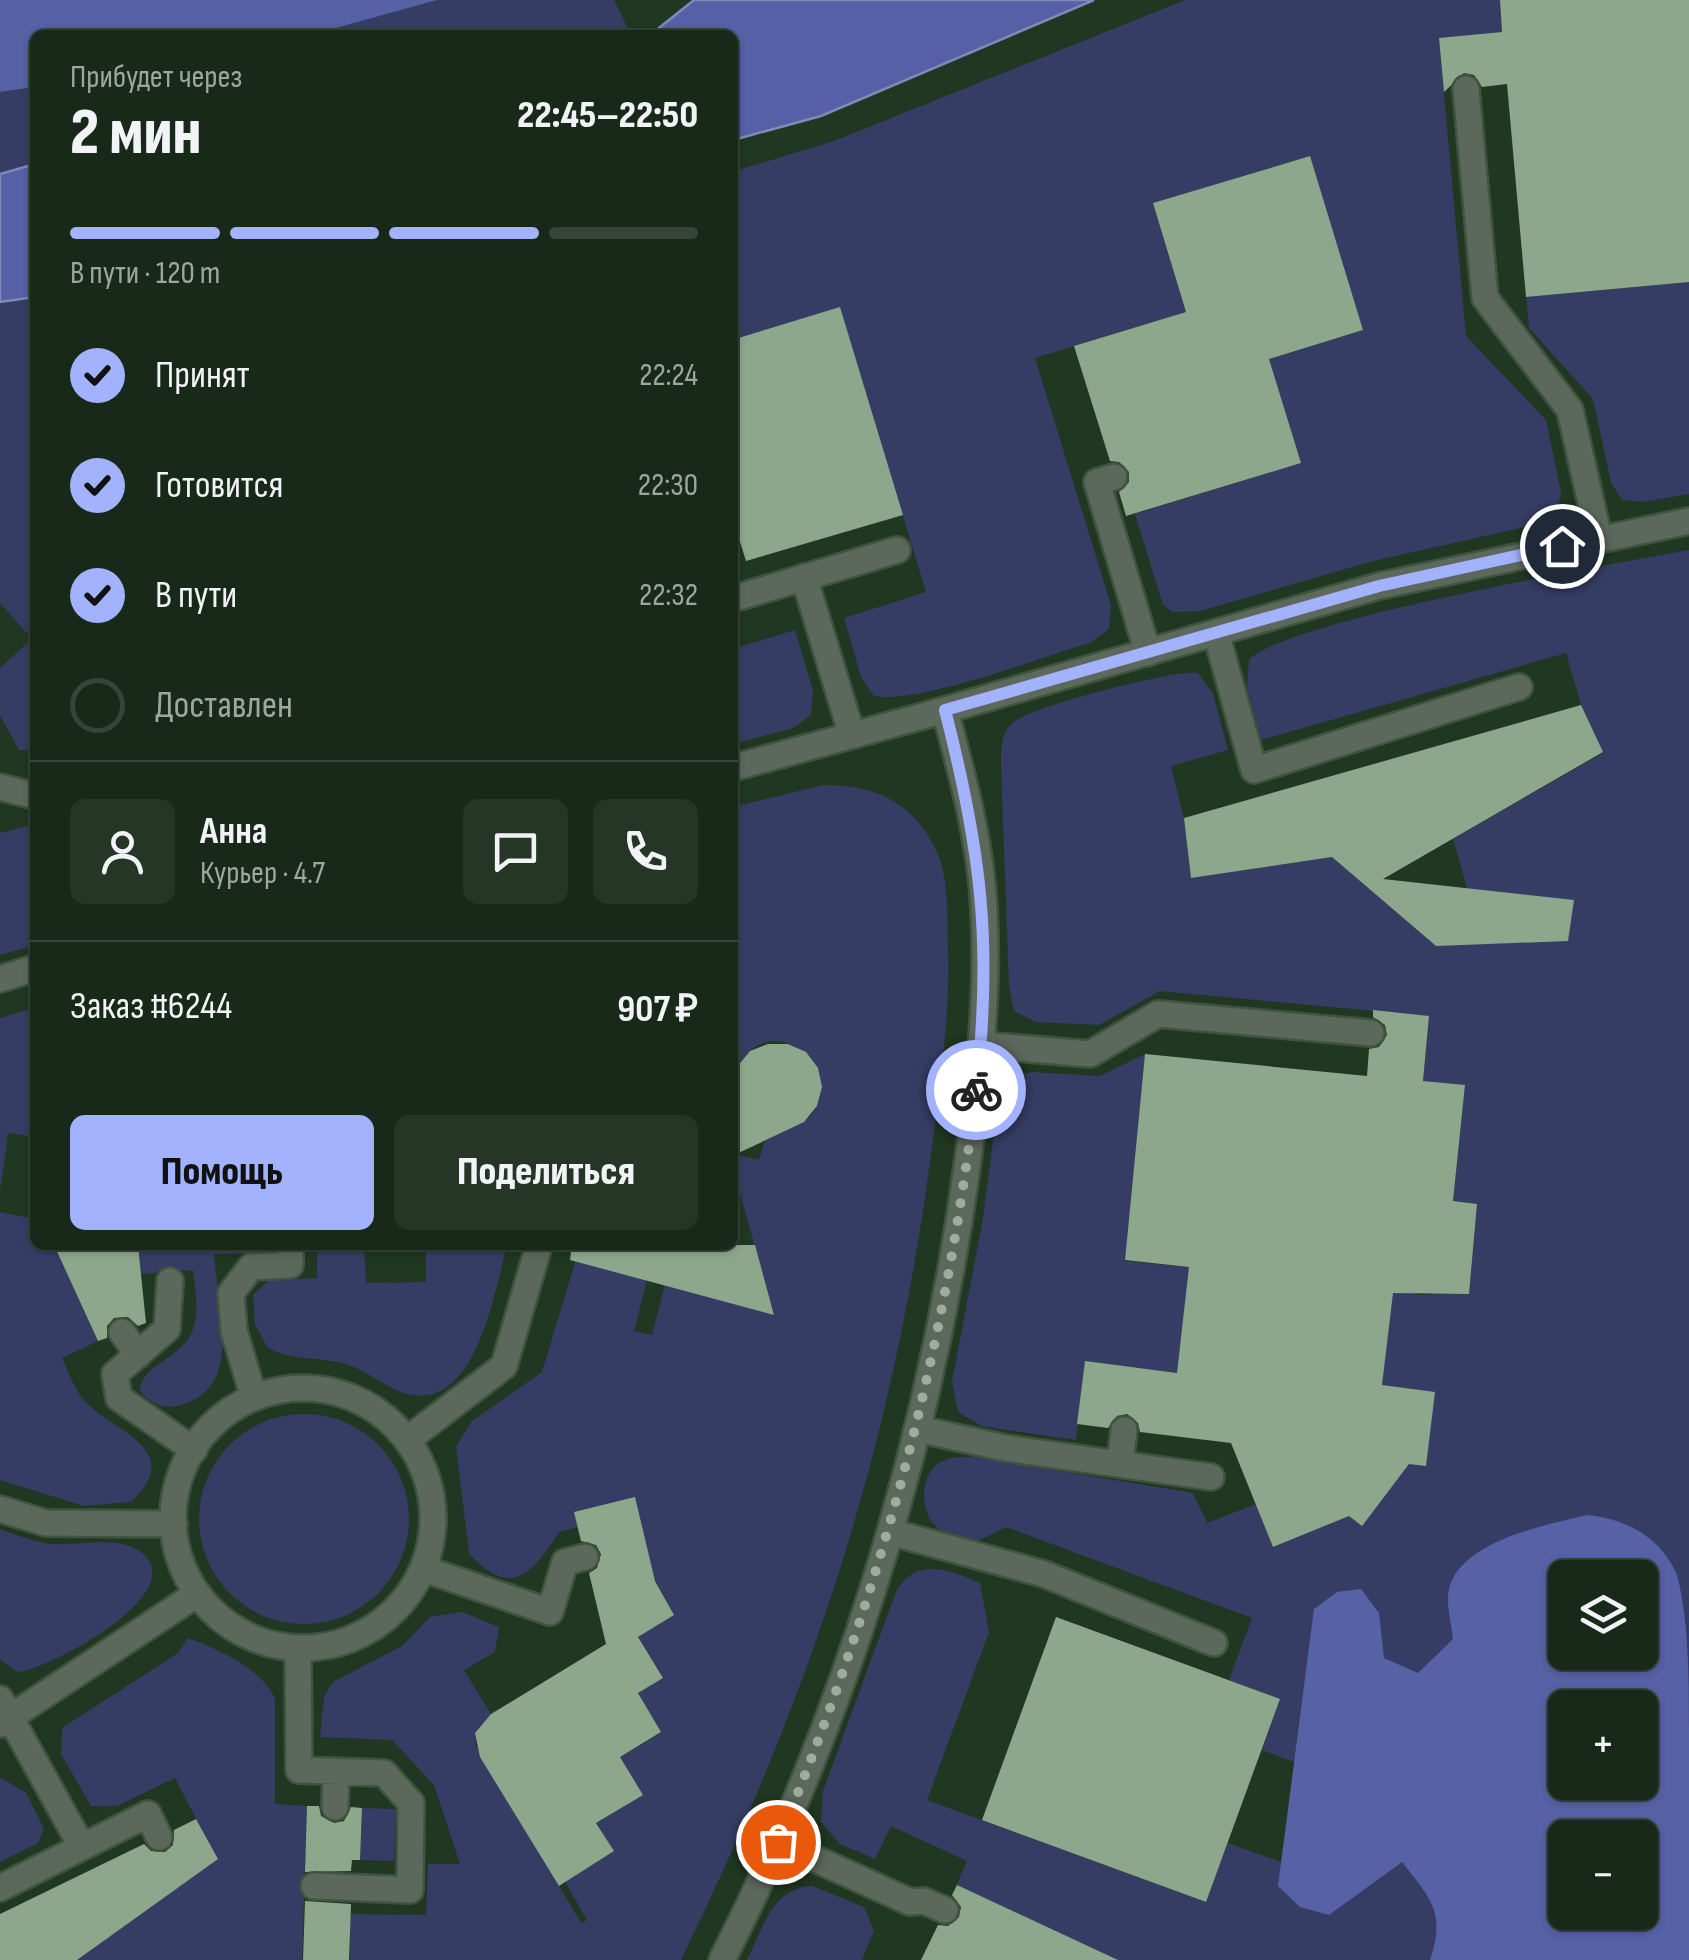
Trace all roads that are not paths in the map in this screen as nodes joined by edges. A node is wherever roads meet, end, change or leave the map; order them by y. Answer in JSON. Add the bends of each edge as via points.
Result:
{"nodes":[{"id":1,"x":1466,"y":89,"type":"dead end"},
{"id":2,"x":1114,"y":478,"type":"dead end"},
{"id":3,"x":1689,"y":521,"type":"edge"},
{"id":4,"x":1599,"y":538,"type":"junction"},
{"id":5,"x":897,"y":550,"type":"dead end"},
{"id":6,"x":804,"y":577,"type":"junction"},
{"id":7,"x":738,"y":597,"type":"edge"},
{"id":8,"x":1216,"y":632,"type":"junction"},
{"id":9,"x":1148,"y":652,"type":"junction"},
{"id":10,"x":1519,"y":687,"type":"dead end"},
{"id":11,"x":945,"y":710,"type":"junction"},
{"id":12,"x":852,"y":735,"type":"junction"},
{"id":13,"x":738,"y":766,"type":"edge"},
{"id":14,"x":0,"y":787,"type":"edge"},
{"id":15,"x":30,"y":795,"type":"edge"},
{"id":16,"x":30,"y":970,"type":"edge"},
{"id":17,"x":0,"y":979,"type":"edge"},
{"id":18,"x":1371,"y":1033,"type":"dead end"},
{"id":19,"x":981,"y":1044,"type":"junction"},
{"id":20,"x":538,"y":1250,"type":"edge"},
{"id":21,"x":290,"y":1252,"type":"dead end"},
{"id":22,"x":170,"y":1282,"type":"dead end"},
{"id":23,"x":122,"y":1332,"type":"dead end"},
{"id":24,"x":138,"y":1355,"type":"junction"},
{"id":25,"x":254,"y":1398,"type":"junction"},
{"id":26,"x":918,"y":1429,"type":"junction"},
{"id":27,"x":1124,"y":1430,"type":"dead end"},
{"id":28,"x":408,"y":1440,"type":"junction"},
{"id":29,"x":194,"y":1450,"type":"junction"},
{"id":30,"x":1120,"y":1464,"type":"junction"},
{"id":31,"x":1211,"y":1478,"type":"dead end"},
{"id":32,"x":0,"y":1509,"type":"edge"},
{"id":33,"x":174,"y":1524,"type":"junction"},
{"id":34,"x":890,"y":1532,"type":"junction"},
{"id":35,"x":585,"y":1557,"type":"dead end"},
{"id":36,"x":424,"y":1569,"type":"junction"},
{"id":37,"x":197,"y":1594,"type":"junction"},
{"id":38,"x":1214,"y":1643,"type":"dead end"},
{"id":39,"x":298,"y":1648,"type":"junction"},
{"id":40,"x":4,"y":1713,"type":"edge"},
{"id":41,"x":336,"y":1772,"type":"junction"},
{"id":42,"x":335,"y":1806,"type":"dead end"},
{"id":43,"x":159,"y":1837,"type":"dead end"},
{"id":44,"x":778,"y":1842,"type":"junction"},
{"id":45,"x":82,"y":1846,"type":"junction"},
{"id":46,"x":314,"y":1886,"type":"dead end"},
{"id":47,"x":0,"y":1888,"type":"edge"},
{"id":48,"x":945,"y":1910,"type":"dead end"},
{"id":49,"x":722,"y":1960,"type":"edge"}],
"edges":[{"from":1,"to":4,"type":"street","via":[[1485,298],[1570,410]]},
{"from":2,"to":9,"type":"street","via":[[1097,482]]},
{"from":3,"to":4,"type":"street"},
{"from":4,"to":8,"type":"street","via":[[1379,586]]},
{"from":5,"to":6,"type":"street"},
{"from":6,"to":7,"type":"street"},
{"from":6,"to":12,"type":"street"},
{"from":8,"to":9,"type":"street"},
{"from":8,"to":10,"type":"street","via":[[1254,770]]},
{"from":9,"to":11,"type":"street"},
{"from":11,"to":12,"type":"street"},
{"from":11,"to":19,"type":"street","via":[[977,843],[984,908]]},
{"from":12,"to":13,"type":"street"},
{"from":14,"to":15,"type":"street"},
{"from":16,"to":17,"type":"street"},
{"from":18,"to":19,"type":"street","via":[[1158,1014],[1090,1054]]},
{"from":19,"to":26,"type":"street","via":[[960,1214]]},
{"from":20,"to":28,"type":"street","via":[[504,1366]]},
{"from":21,"to":25,"type":"street","via":[[290,1265],[251,1267],[230,1293]]},
{"from":22,"to":24,"type":"street","via":[[167,1329]]},
{"from":23,"to":24,"type":"street"},
{"from":24,"to":29,"type":"street","via":[[115,1374],[120,1398]]},
{"from":25,"to":28,"type":"street","via":[[287,1389],[354,1398]]},
{"from":25,"to":29,"type":"street","via":[[225,1414]]},
{"from":26,"to":30,"type":"street"},
{"from":26,"to":34,"type":"street"},
{"from":27,"to":30,"type":"street"},
{"from":28,"to":36,"type":"street","via":[[433,1502]]},
{"from":29,"to":33,"type":"street","via":[[174,1501]]},
{"from":30,"to":31,"type":"street"},
{"from":32,"to":33,"type":"street","via":[[46,1523]]},
{"from":33,"to":37,"type":"street","via":[[183,1568]]},
{"from":34,"to":38,"type":"street","via":[[1044,1574]]},
{"from":34,"to":44,"type":"street"},
{"from":35,"to":36,"type":"street","via":[[565,1562],[550,1612]]},
{"from":36,"to":39,"type":"street","via":[[382,1622],[352,1639]]},
{"from":37,"to":39,"type":"street","via":[[253,1638]]},
{"from":37,"to":40,"type":"street"},
{"from":39,"to":41,"type":"street","via":[[299,1770]]},
{"from":40,"to":45,"type":"street"},
{"from":41,"to":42,"type":"street"},
{"from":41,"to":46,"type":"street","via":[[384,1773],[411,1803],[410,1890]]},
{"from":43,"to":45,"type":"street","via":[[148,1814]]},
{"from":44,"to":48,"type":"street","via":[[910,1902]]},
{"from":44,"to":49,"type":"street"},
{"from":45,"to":47,"type":"street"}]}
